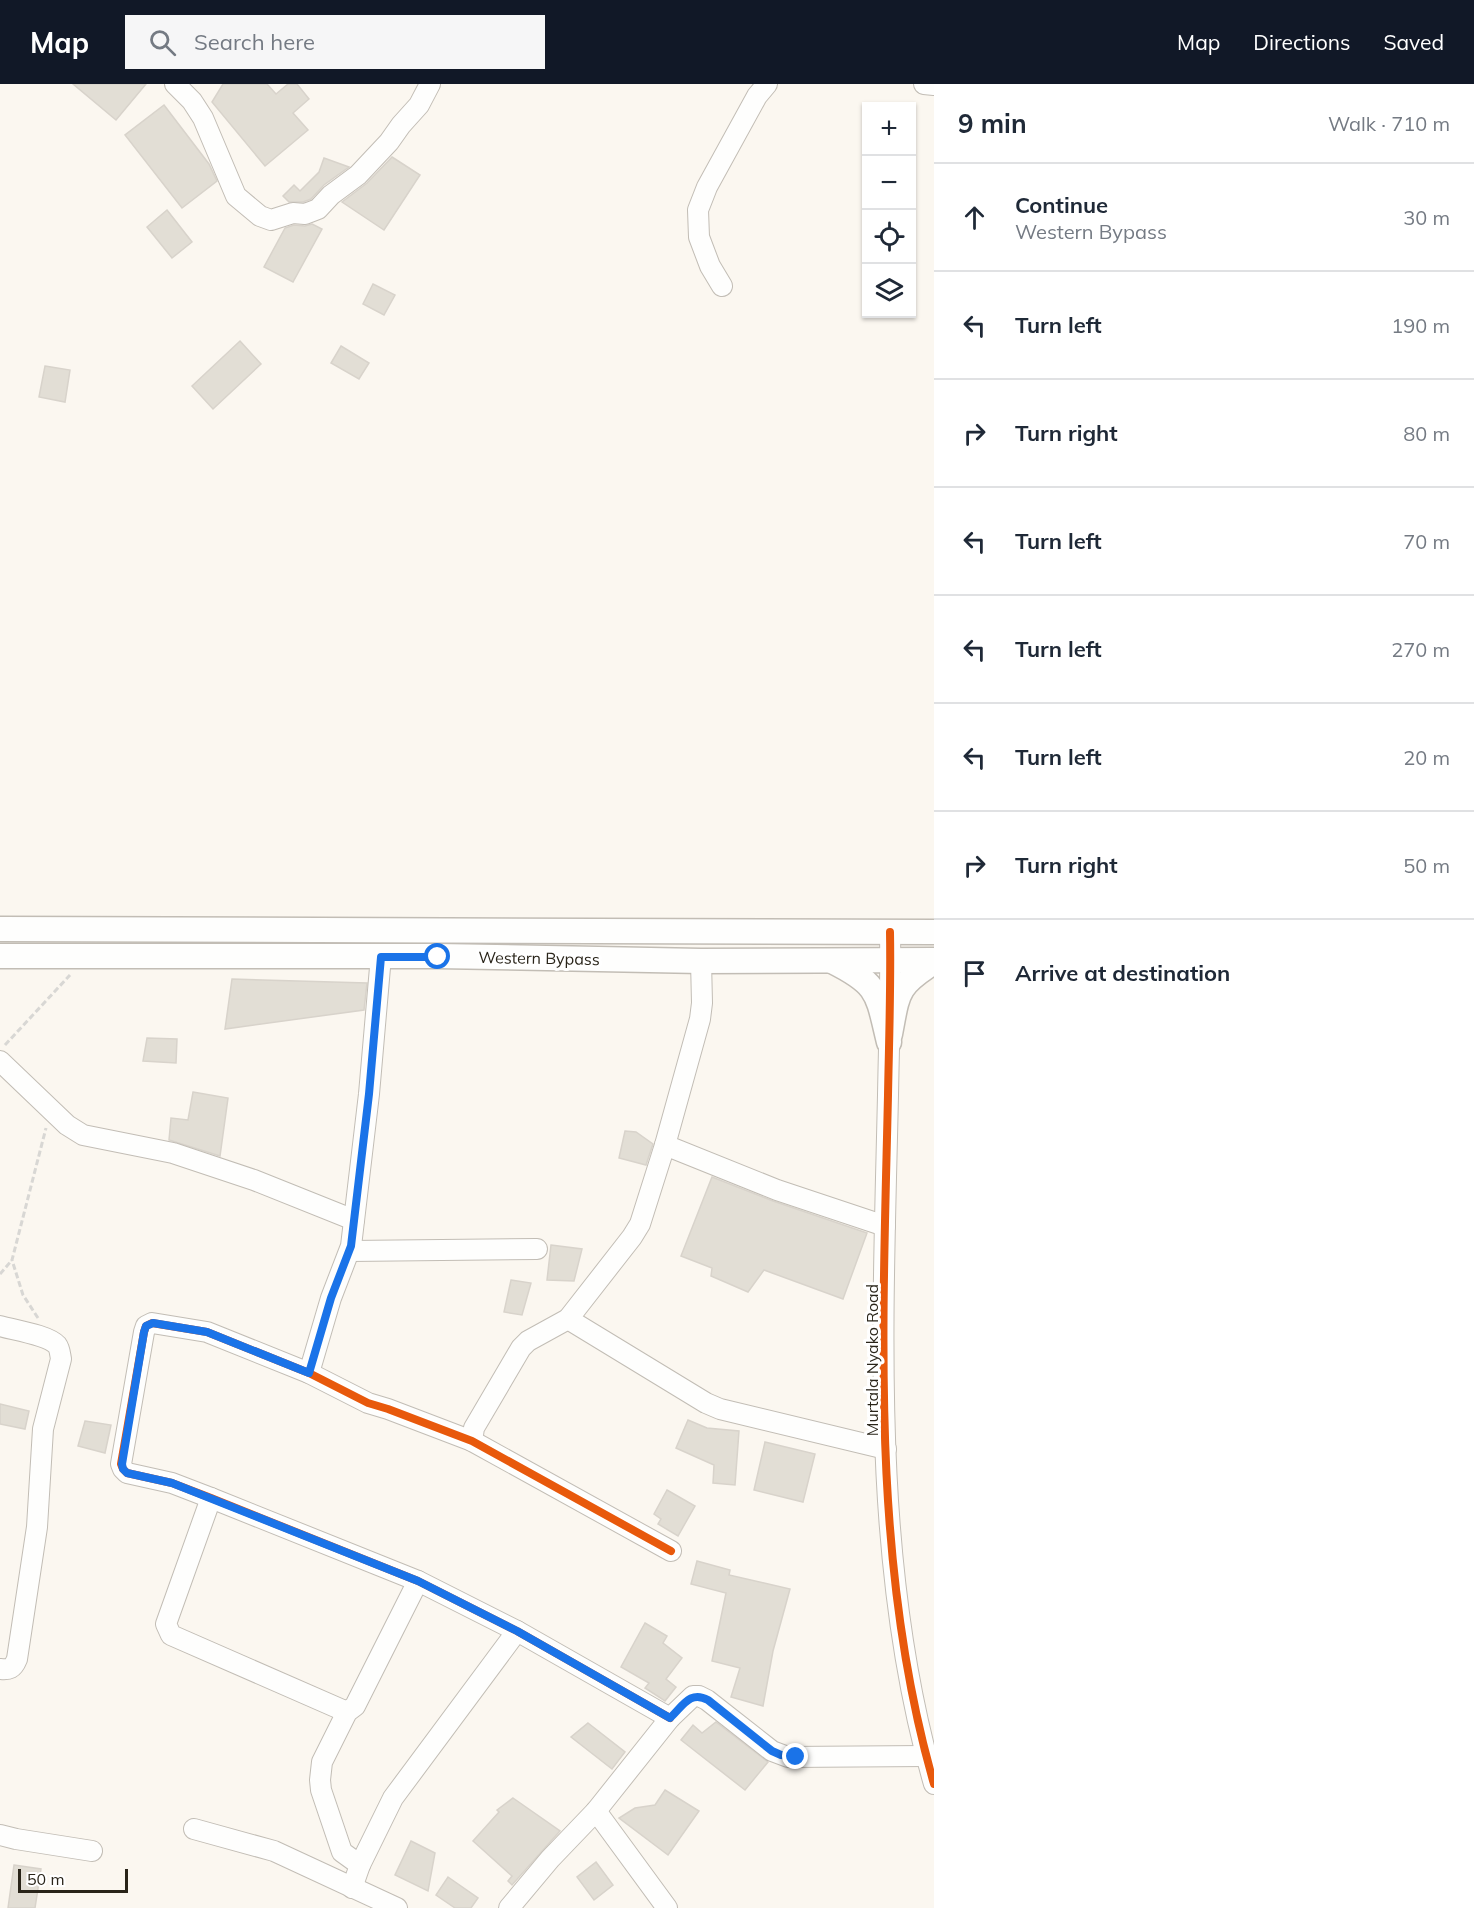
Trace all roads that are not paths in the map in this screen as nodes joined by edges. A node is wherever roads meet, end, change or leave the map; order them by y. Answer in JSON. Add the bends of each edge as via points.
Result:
{"nodes":[{"id":1,"x":175,"y":84,"type":"edge"},
{"id":2,"x":430,"y":84,"type":"edge"},
{"id":3,"x":767,"y":84,"type":"edge"},
{"id":4,"x":924,"y":84,"type":"edge"},
{"id":5,"x":934,"y":86,"type":"edge"},
{"id":6,"x":722,"y":286,"type":"dead end"},
{"id":7,"x":0,"y":929,"type":"edge"},
{"id":8,"x":890,"y":932,"type":"junction"},
{"id":9,"x":934,"y":932,"type":"edge"},
{"id":10,"x":0,"y":956,"type":"edge"},
{"id":11,"x":381,"y":957,"type":"junction"},
{"id":12,"x":831,"y":960,"type":"junction"},
{"id":13,"x":891,"y":960,"type":"junction"},
{"id":14,"x":934,"y":961,"type":"edge"},
{"id":15,"x":701,"y":962,"type":"junction"},
{"id":16,"x":889,"y":1042,"type":"junction"},
{"id":17,"x":0,"y":1061,"type":"edge"},
{"id":18,"x":665,"y":1145,"type":"junction"},
{"id":19,"x":354,"y":1220,"type":"junction"},
{"id":20,"x":885,"y":1226,"type":"junction"},
{"id":21,"x":537,"y":1249,"type":"dead end"},
{"id":22,"x":350,"y":1251,"type":"junction"},
{"id":23,"x":568,"y":1319,"type":"junction"},
{"id":24,"x":0,"y":1326,"type":"edge"},
{"id":25,"x":309,"y":1373,"type":"junction"},
{"id":26,"x":472,"y":1441,"type":"junction"},
{"id":27,"x":886,"y":1449,"type":"junction"},
{"id":28,"x":211,"y":1498,"type":"junction"},
{"id":29,"x":671,"y":1551,"type":"dead end"},
{"id":30,"x":418,"y":1581,"type":"junction"},
{"id":31,"x":517,"y":1631,"type":"junction"},
{"id":32,"x":0,"y":1669,"type":"edge"},
{"id":33,"x":347,"y":1712,"type":"junction"},
{"id":34,"x":670,"y":1718,"type":"junction"},
{"id":35,"x":926,"y":1756,"type":"junction"},
{"id":36,"x":934,"y":1784,"type":"edge"},
{"id":37,"x":596,"y":1811,"type":"junction"},
{"id":38,"x":194,"y":1829,"type":"dead end"},
{"id":39,"x":0,"y":1835,"type":"edge"},
{"id":40,"x":92,"y":1851,"type":"dead end"},
{"id":41,"x":360,"y":1866,"type":"junction"},
{"id":42,"x":352,"y":1888,"type":"junction"},
{"id":43,"x":397,"y":1908,"type":"edge"},
{"id":44,"x":509,"y":1908,"type":"edge"},
{"id":45,"x":668,"y":1908,"type":"edge"}],
"edges":[{"from":1,"to":2,"type":"street","via":[[204,118],[236,196],[271,220],[318,209],[358,175],[419,105]]},
{"from":3,"to":6,"type":"street","via":[[756,96],[698,210],[699,237]]},
{"from":4,"to":5,"type":"street"},
{"from":7,"to":8,"type":"main road","name":"Western Bypass"},
{"from":8,"to":9,"type":"main road","name":"Western Bypass"},
{"from":8,"to":13,"type":"street","name":"Murtala Nyako Road"},
{"from":10,"to":11,"type":"main road","name":"Western Bypass"},
{"from":11,"to":15,"type":"main road","name":"Western Bypass"},
{"from":11,"to":19,"type":"street"},
{"from":12,"to":13,"type":"main road","name":"Western Bypass"},
{"from":12,"to":15,"type":"main road","name":"Western Bypass"},
{"from":12,"to":16,"type":"main road","via":[[861,977],[875,992]]},
{"from":13,"to":14,"type":"main road","name":"Western Bypass"},
{"from":13,"to":16,"type":"street","name":"Murtala Nyako Road"},
{"from":14,"to":16,"type":"main road","via":[[913,975],[899,992]]},
{"from":15,"to":18,"type":"street","via":[[700,1018]]},
{"from":16,"to":20,"type":"street","name":"Murtala Nyako Road"},
{"from":17,"to":19,"type":"street","via":[[67,1125],[83,1135],[172,1153]]},
{"from":18,"to":20,"type":"street","via":[[777,1190]]},
{"from":18,"to":23,"type":"street","via":[[636,1231]]},
{"from":19,"to":22,"type":"street"},
{"from":20,"to":27,"type":"street","name":"Murtala Nyako Road"},
{"from":21,"to":22,"type":"street"},
{"from":22,"to":25,"type":"street","via":[[331,1298]]},
{"from":23,"to":26,"type":"street","via":[[521,1348],[474,1428]]},
{"from":23,"to":27,"type":"street","via":[[720,1409]]},
{"from":24,"to":32,"type":"street","via":[[49,1339],[60,1350],[61,1359],[43,1429],[37,1527],[17,1659],[9,1670]]},
{"from":25,"to":26,"type":"street","via":[[368,1403]]},
{"from":25,"to":28,"type":"street","via":[[207,1332],[153,1323],[146,1326],[123,1469]]},
{"from":26,"to":29,"type":"street"},
{"from":27,"to":35,"type":"street","name":"Murtala Nyako Road","via":[[891,1548],[906,1659]]},
{"from":28,"to":30,"type":"street"},
{"from":28,"to":33,"type":"street","via":[[166,1624],[171,1635]]},
{"from":30,"to":31,"type":"street"},
{"from":30,"to":33,"type":"street","via":[[355,1706]]},
{"from":31,"to":34,"type":"street"},
{"from":31,"to":41,"type":"street","via":[[393,1798]]},
{"from":33,"to":41,"type":"street","via":[[322,1762],[320,1780],[342,1852]]},
{"from":34,"to":35,"type":"street","via":[[699,1695],[781,1755]]},
{"from":34,"to":37,"type":"street"},
{"from":35,"to":36,"type":"street","name":"Murtala Nyako Road"},
{"from":37,"to":44,"type":"street"},
{"from":37,"to":45,"type":"street"},
{"from":38,"to":42,"type":"street","via":[[274,1851]]},
{"from":39,"to":40,"type":"street"},
{"from":41,"to":42,"type":"street"},
{"from":42,"to":43,"type":"street"}]}
